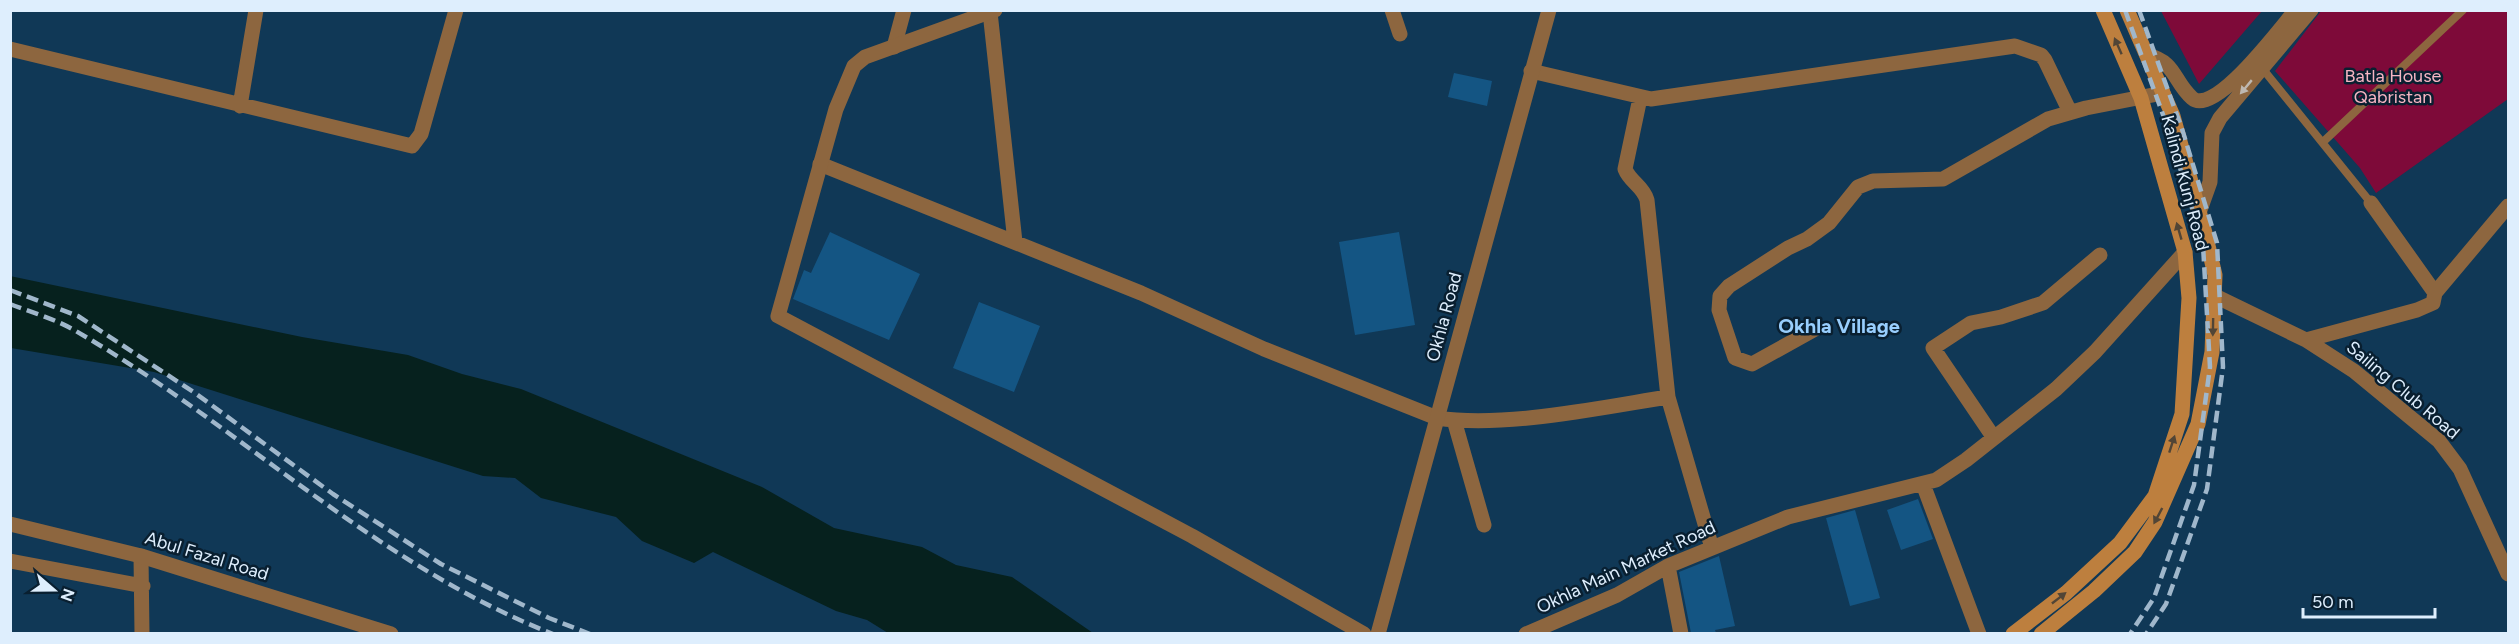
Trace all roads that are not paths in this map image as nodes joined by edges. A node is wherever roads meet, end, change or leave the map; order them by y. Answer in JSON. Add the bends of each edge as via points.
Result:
{"nodes":[{"id":1,"x":256,"y":10,"type":"edge"},
{"id":2,"x":456,"y":10,"type":"edge"},
{"id":3,"x":904,"y":10,"type":"edge"},
{"id":4,"x":1392,"y":10,"type":"edge"},
{"id":5,"x":1536,"y":10,"type":"edge"},
{"id":6,"x":2103,"y":10,"type":"edge"},
{"id":7,"x":2127,"y":10,"type":"edge"},
{"id":8,"x":2296,"y":10,"type":"edge"},
{"id":9,"x":2311,"y":10,"type":"edge"},
{"id":10,"x":2463,"y":10,"type":"edge"},
{"id":11,"x":993,"y":11,"type":"edge"},
{"id":12,"x":1547,"y":18,"type":"edge"},
{"id":13,"x":1400,"y":34,"type":"dead end"},
{"id":14,"x":894,"y":46,"type":"junction"},
{"id":15,"x":10,"y":49,"type":"edge"},
{"id":16,"x":2147,"y":55,"type":"junction"},
{"id":17,"x":2262,"y":68,"type":"junction"},
{"id":18,"x":1531,"y":71,"type":"junction"},
{"id":19,"x":2163,"y":93,"type":"junction"},
{"id":20,"x":1640,"y":98,"type":"junction"},
{"id":21,"x":2141,"y":98,"type":"junction"},
{"id":22,"x":240,"y":106,"type":"junction"},
{"id":23,"x":2070,"y":112,"type":"junction"},
{"id":24,"x":2323,"y":142,"type":"junction"},
{"id":25,"x":820,"y":164,"type":"junction"},
{"id":26,"x":2372,"y":203,"type":"joint"},
{"id":27,"x":2508,"y":206,"type":"edge"},
{"id":28,"x":2200,"y":210,"type":"junction"},
{"id":29,"x":1014,"y":242,"type":"junction"},
{"id":30,"x":2186,"y":252,"type":"junction"},
{"id":31,"x":2100,"y":255,"type":"dead end"},
{"id":32,"x":2435,"y":293,"type":"junction"},
{"id":33,"x":2213,"y":295,"type":"junction"},
{"id":34,"x":1817,"y":328,"type":"dead end"},
{"id":35,"x":2306,"y":339,"type":"junction"},
{"id":36,"x":1668,"y":397,"type":"junction"},
{"id":37,"x":1437,"y":418,"type":"junction"},
{"id":38,"x":1454,"y":420,"type":"junction"},
{"id":39,"x":1994,"y":438,"type":"junction"},
{"id":40,"x":1923,"y":484,"type":"junction"},
{"id":41,"x":10,"y":524,"type":"edge"},
{"id":42,"x":1484,"y":525,"type":"dead end"},
{"id":43,"x":2503,"y":545,"type":"edge"},
{"id":44,"x":1712,"y":548,"type":"junction"},
{"id":45,"x":141,"y":556,"type":"junction"},
{"id":46,"x":10,"y":561,"type":"edge"},
{"id":47,"x":1668,"y":566,"type":"junction"},
{"id":48,"x":2508,"y":574,"type":"edge"},
{"id":49,"x":143,"y":586,"type":"junction"},
{"id":50,"x":142,"y":633,"type":"edge"},
{"id":51,"x":391,"y":633,"type":"edge"},
{"id":52,"x":1364,"y":633,"type":"edge"},
{"id":53,"x":1378,"y":633,"type":"edge"},
{"id":54,"x":1526,"y":633,"type":"edge"},
{"id":55,"x":1682,"y":633,"type":"edge"},
{"id":56,"x":1979,"y":633,"type":"edge"},
{"id":57,"x":2013,"y":633,"type":"edge"},
{"id":58,"x":2041,"y":633,"type":"edge"}],
"edges":[{"from":1,"to":22,"type":"street"},
{"from":2,"to":22,"type":"street","via":[[421,134],[412,146]]},
{"from":3,"to":14,"type":"street"},
{"from":4,"to":13,"type":"street"},
{"from":5,"to":12,"type":"street"},
{"from":21,"to":6,"type":"main road","name":"Kalindi Kunj Road","one_way":true},
{"from":7,"to":16,"type":"main road","name":"Kalindi Kunj Road"},
{"from":8,"to":16,"type":"street","via":[[2231,84],[2206,101],[2197,102],[2191,97],[2168,63]]},
{"from":9,"to":17,"type":"street"},
{"from":10,"to":24,"type":"lane"},
{"from":11,"to":14,"type":"street"},
{"from":11,"to":29,"type":"street"},
{"from":12,"to":18,"type":"street","name":"Okhla Road"},
{"from":14,"to":25,"type":"street","via":[[865,57],[854,66],[836,108]]},
{"from":15,"to":22,"type":"street"},
{"from":16,"to":19,"type":"main road","name":"Kalindi Kunj Road"},
{"from":17,"to":24,"type":"lane"},
{"from":17,"to":28,"type":"street","one_way":true,"via":[[2212,133],[2210,182]]},
{"from":18,"to":20,"type":"street"},
{"from":18,"to":37,"type":"street","name":"Okhla Road"},
{"from":19,"to":21,"type":"street"},
{"from":19,"to":28,"type":"main road","name":"Kalindi Kunj Road"},
{"from":20,"to":23,"type":"street","via":[[1672,97],[2015,46],[2045,60]]},
{"from":20,"to":36,"type":"street","via":[[1624,170],[1647,200]]},
{"from":21,"to":23,"type":"street"},
{"from":30,"to":21,"type":"main road","name":"Kalindi Kunj Road","one_way":true},
{"from":23,"to":34,"type":"street","via":[[2048,119],[1943,179],[1873,181],[1858,187],[1829,223],[1730,286],[1719,300],[1735,358],[1742,363],[1752,364]]},
{"from":24,"to":26,"type":"lane"},
{"from":25,"to":29,"type":"street"},
{"from":25,"to":52,"type":"street","via":[[778,312],[780,318],[1192,536]]},
{"from":26,"to":32,"type":"street"},
{"from":27,"to":32,"type":"street"},
{"from":28,"to":33,"type":"main road","name":"Kalindi Kunj Road","via":[[2215,275]]},
{"from":29,"to":37,"type":"street"},
{"from":30,"to":39,"type":"street","name":"Okhla Main Market Road","via":[[2095,352]]},
{"from":57,"to":30,"type":"main road","name":"Kalindi Kunj Road","one_way":true,"via":[[2066,593],[2120,543],[2155,496],[2182,414],[2189,298]]},
{"from":31,"to":39,"type":"street","via":[[2043,303],[1971,323],[1933,348]]},
{"from":32,"to":35,"type":"street","via":[[2433,303],[2423,309]]},
{"from":33,"to":35,"type":"street","name":"Sailing Club Road"},
{"from":33,"to":58,"type":"main road","name":"Kalindi Kunj Road","one_way":true,"via":[[2212,352],[2198,424],[2160,513],[2135,552]]},
{"from":35,"to":43,"type":"street","name":"Sailing Club Road","via":[[2354,371],[2449,452]]},
{"from":36,"to":38,"type":"street","via":[[1544,416]]},
{"from":36,"to":44,"type":"street"},
{"from":37,"to":38,"type":"street"},
{"from":37,"to":53,"type":"street","name":"Okhla Road"},
{"from":38,"to":42,"type":"street"},
{"from":39,"to":40,"type":"street","name":"Okhla Main Market Road","via":[[1947,473]]},
{"from":40,"to":44,"type":"street","name":"Okhla Main Market Road","via":[[1788,517]]},
{"from":40,"to":56,"type":"street"},
{"from":41,"to":45,"type":"street","name":"Abul Fazal Road"},
{"from":43,"to":48,"type":"street","name":"Sailing Club Road"},
{"from":44,"to":47,"type":"street","name":"Okhla Main Market Road"},
{"from":45,"to":49,"type":"street"},
{"from":45,"to":51,"type":"street","name":"Abul Fazal Road"},
{"from":46,"to":49,"type":"street"},
{"from":47,"to":54,"type":"street","name":"Okhla Main Market Road","via":[[1617,595]]},
{"from":47,"to":55,"type":"street"},
{"from":49,"to":50,"type":"street"}]}
